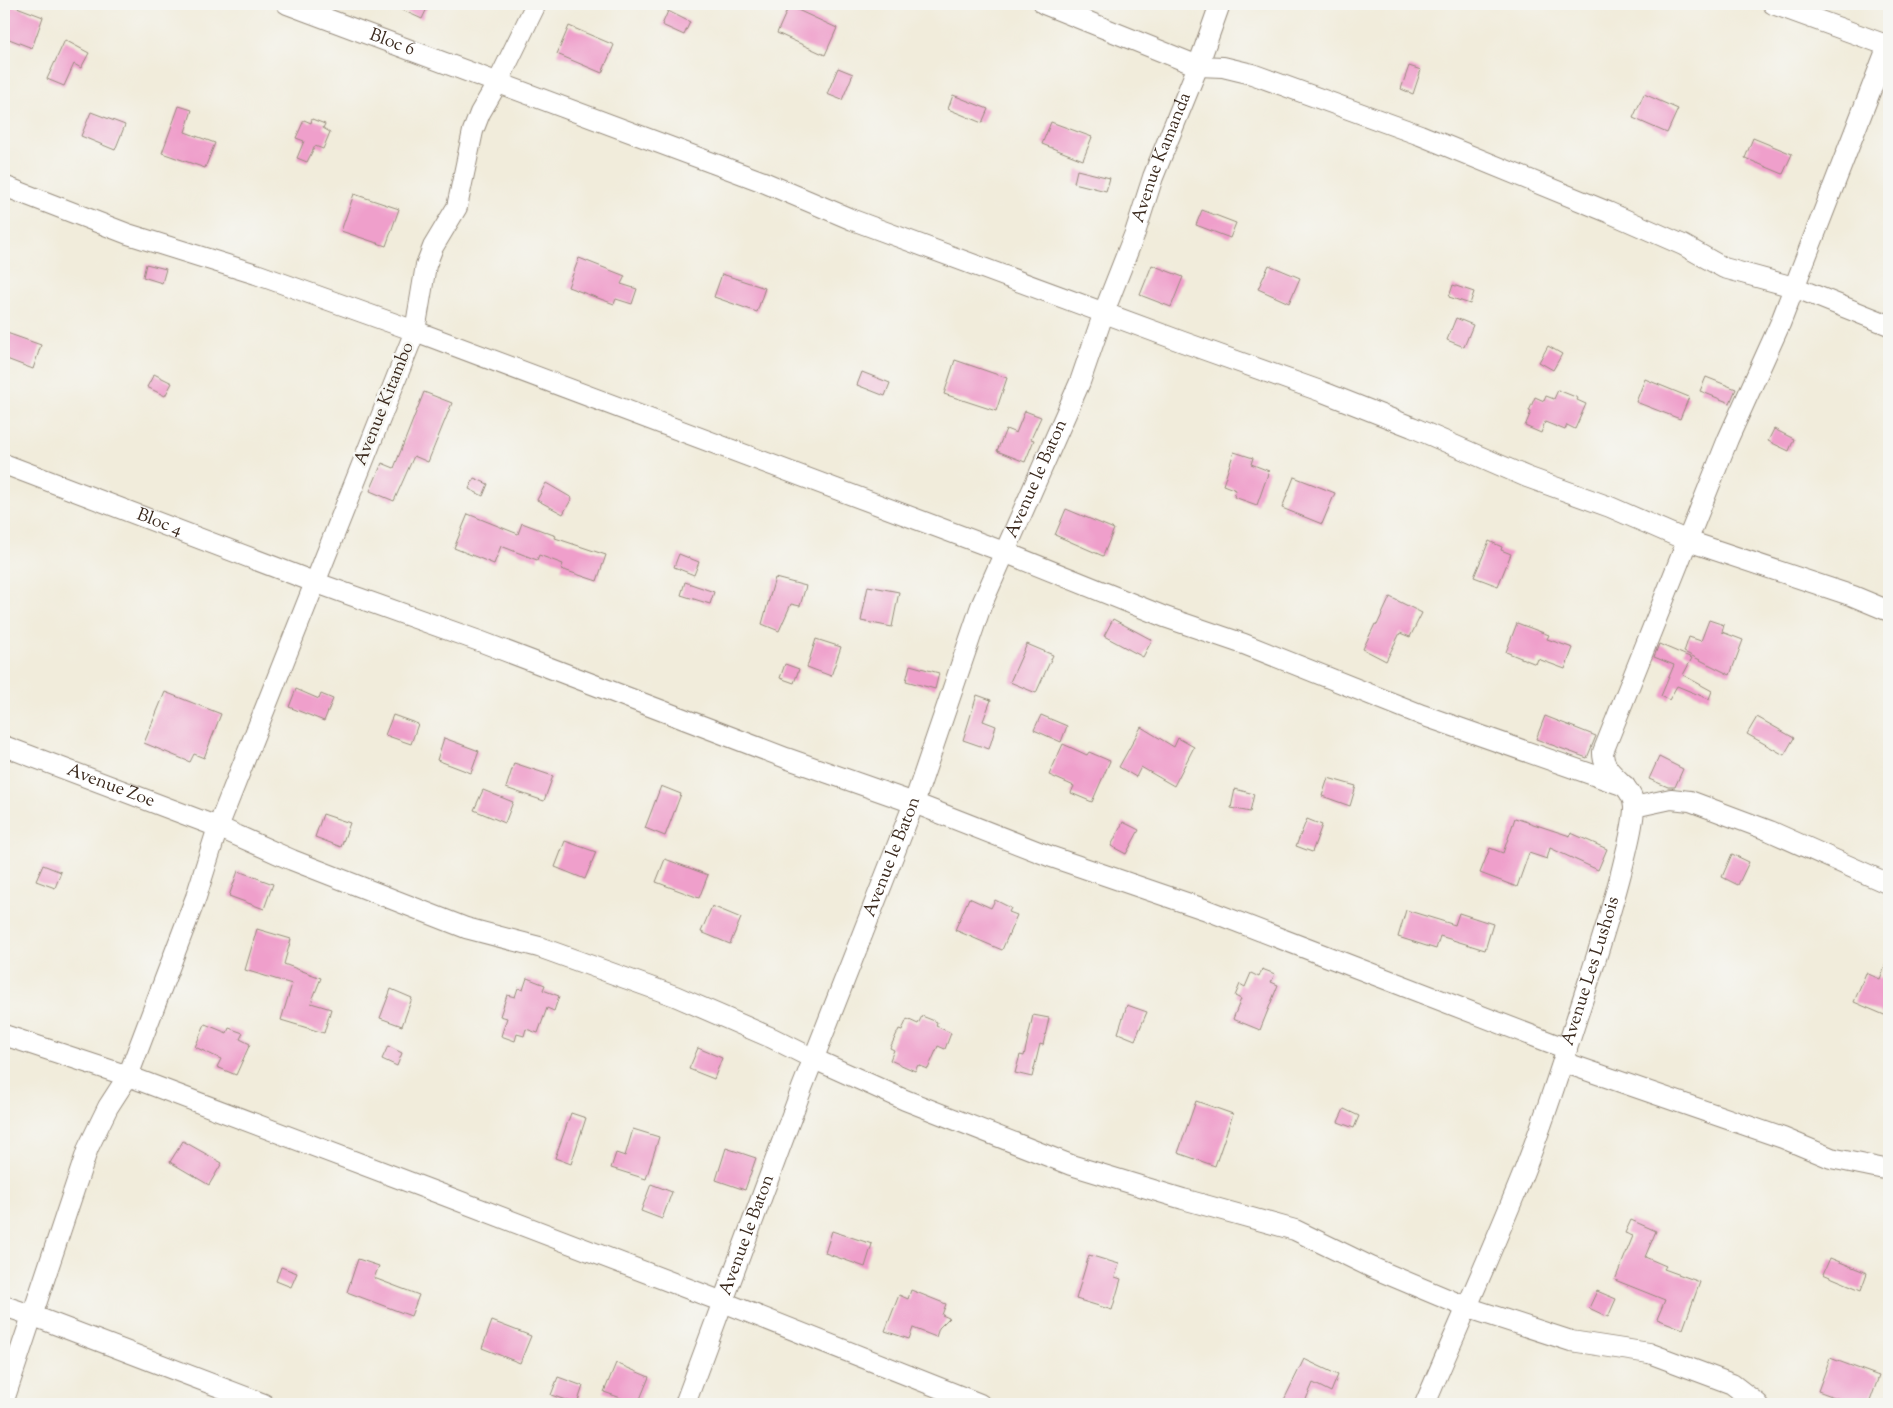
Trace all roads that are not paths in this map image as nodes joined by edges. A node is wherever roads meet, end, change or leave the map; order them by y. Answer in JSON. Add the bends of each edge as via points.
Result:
{"nodes":[{"id":1,"x":287,"y":4,"type":"edge"},
{"id":2,"x":536,"y":4,"type":"edge"},
{"id":3,"x":1044,"y":4,"type":"edge"},
{"id":4,"x":1220,"y":4,"type":"edge"},
{"id":5,"x":1773,"y":4,"type":"edge"},
{"id":6,"x":1889,"y":45,"type":"edge"},
{"id":7,"x":1198,"y":66,"type":"junction"},
{"id":8,"x":498,"y":82,"type":"junction"},
{"id":9,"x":4,"y":186,"type":"edge"},
{"id":10,"x":1794,"y":287,"type":"junction"},
{"id":11,"x":1104,"y":312,"type":"junction"},
{"id":12,"x":1889,"y":325,"type":"edge"},
{"id":13,"x":415,"y":331,"type":"junction"},
{"id":14,"x":4,"y":464,"type":"edge"},
{"id":15,"x":1688,"y":541,"type":"junction"},
{"id":16,"x":1004,"y":552,"type":"junction"},
{"id":17,"x":314,"y":582,"type":"junction"},
{"id":18,"x":1889,"y":611,"type":"edge"},
{"id":19,"x":4,"y":746,"type":"edge"},
{"id":20,"x":1625,"y":786,"type":"junction"},
{"id":21,"x":914,"y":803,"type":"junction"},
{"id":22,"x":1634,"y":807,"type":"junction"},
{"id":23,"x":218,"y":828,"type":"junction"},
{"id":24,"x":1889,"y":884,"type":"edge"},
{"id":25,"x":4,"y":1036,"type":"edge"},
{"id":26,"x":1565,"y":1056,"type":"junction"},
{"id":27,"x":814,"y":1059,"type":"junction"},
{"id":28,"x":128,"y":1076,"type":"junction"},
{"id":29,"x":1889,"y":1170,"type":"edge"},
{"id":30,"x":723,"y":1302,"type":"junction"},
{"id":31,"x":4,"y":1306,"type":"edge"},
{"id":32,"x":1466,"y":1307,"type":"junction"},
{"id":33,"x":31,"y":1315,"type":"junction"},
{"id":34,"x":4,"y":1400,"type":"edge"},
{"id":35,"x":264,"y":1404,"type":"edge"},
{"id":36,"x":685,"y":1404,"type":"edge"},
{"id":37,"x":980,"y":1404,"type":"edge"},
{"id":38,"x":1425,"y":1404,"type":"edge"},
{"id":39,"x":1758,"y":1404,"type":"edge"}],
"edges":[{"from":1,"to":8,"type":"street","name":"Bloc 6"},
{"from":2,"to":8,"type":"street"},
{"from":3,"to":7,"type":"street"},
{"from":4,"to":7,"type":"street","name":"Avenue Kamanda"},
{"from":5,"to":6,"type":"street"},
{"from":6,"to":10,"type":"street"},
{"from":7,"to":10,"type":"street","via":[[1223,67],[1252,74],[1420,135],[1549,186],[1684,245],[1724,268]]},
{"from":7,"to":11,"type":"street","name":"Avenue Kamanda"},
{"from":8,"to":11,"type":"street","name":"Bloc 6","via":[[761,181],[853,220]]},
{"from":8,"to":13,"type":"street","via":[[473,131],[457,207],[426,265]]},
{"from":9,"to":13,"type":"street","name":"Avenue Kitambo","via":[[128,234],[256,274]]},
{"from":10,"to":12,"type":"street"},
{"from":10,"to":15,"type":"street"},
{"from":11,"to":15,"type":"street","name":"Bloc 6","via":[[1412,426],[1527,477],[1610,507]]},
{"from":11,"to":16,"type":"street","name":"Avenue le Baton","via":[[1080,382]]},
{"from":13,"to":16,"type":"street"},
{"from":13,"to":17,"type":"street","name":"Avenue Kitambo"},
{"from":14,"to":17,"type":"street","name":"Bloc 4"},
{"from":15,"to":18,"type":"street","name":"Bloc 6"},
{"from":15,"to":20,"type":"street","via":[[1602,752],[1602,762]]},
{"from":16,"to":20,"type":"street","via":[[1422,715]]},
{"from":16,"to":21,"type":"street","name":"Avenue le Baton","via":[[981,606]]},
{"from":17,"to":21,"type":"street","name":"Bloc 4"},
{"from":17,"to":23,"type":"street","name":"Avenue Kitambo"},
{"from":19,"to":23,"type":"street","name":"Avenue Zoe"},
{"from":20,"to":22,"type":"street"},
{"from":21,"to":26,"type":"street","name":"Bloc 4","via":[[1049,856],[1204,909]]},
{"from":21,"to":27,"type":"street","name":"Avenue le Baton"},
{"from":22,"to":24,"type":"street","via":[[1672,799],[1690,801],[1770,831]]},
{"from":22,"to":26,"type":"street","name":"Avenue Les Lushois","via":[[1619,880]]},
{"from":23,"to":27,"type":"street","name":"Avenue Zoe","via":[[466,928],[539,947],[675,996]]},
{"from":23,"to":28,"type":"street","name":"Avenue Kitambo"},
{"from":25,"to":28,"type":"street"},
{"from":26,"to":29,"type":"street","name":"Bloc 4","via":[[1832,1158]]},
{"from":26,"to":32,"type":"street","name":"Avenue Les Lushois","via":[[1523,1174]]},
{"from":27,"to":30,"type":"street","name":"Avenue le Baton"},
{"from":27,"to":32,"type":"street","name":"Avenue Zoe","via":[[905,1100],[1071,1165],[1295,1230],[1371,1267]]},
{"from":28,"to":30,"type":"street"},
{"from":28,"to":33,"type":"street","name":"Avenue Kitambo","via":[[88,1148]]},
{"from":30,"to":36,"type":"street","name":"Avenue le Baton"},
{"from":30,"to":37,"type":"street"},
{"from":31,"to":33,"type":"street"},
{"from":32,"to":38,"type":"street","name":"Avenue Les Lushois"},
{"from":32,"to":39,"type":"street","name":"Avenue Zoe","via":[[1571,1341],[1649,1353],[1732,1384]]},
{"from":33,"to":34,"type":"street","name":"Avenue Kitambo"},
{"from":33,"to":35,"type":"street"}]}
